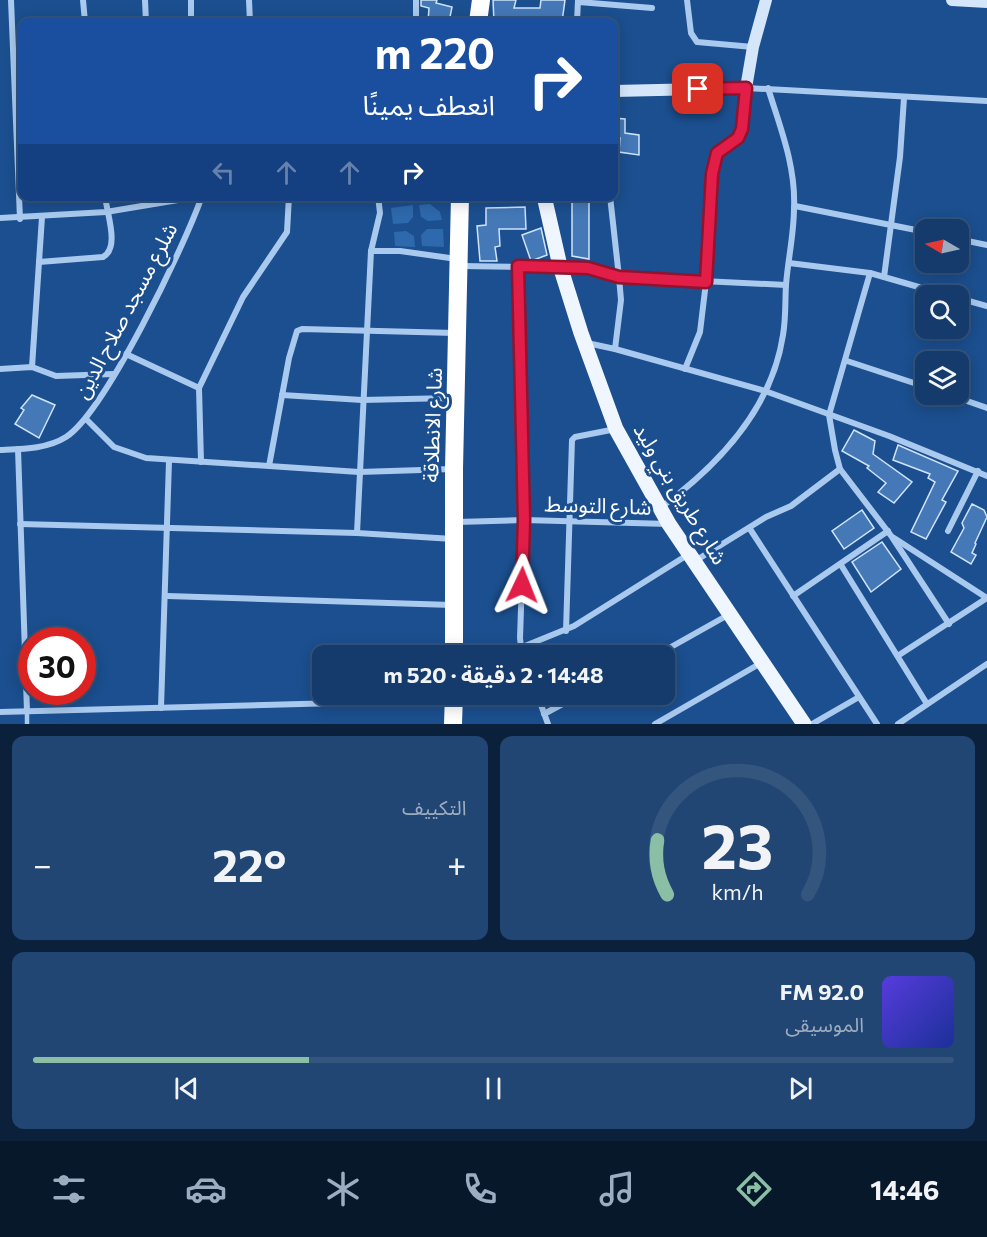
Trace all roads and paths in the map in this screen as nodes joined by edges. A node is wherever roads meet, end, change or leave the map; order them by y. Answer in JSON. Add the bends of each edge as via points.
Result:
{"nodes":[{"id":1,"x":11,"y":0,"type":"edge"},
{"id":2,"x":83,"y":0,"type":"edge"},
{"id":3,"x":145,"y":0,"type":"edge"},
{"id":4,"x":190,"y":0,"type":"edge"},
{"id":5,"x":249,"y":0,"type":"edge"},
{"id":6,"x":416,"y":0,"type":"edge"},
{"id":7,"x":481,"y":0,"type":"edge"},
{"id":8,"x":489,"y":0,"type":"edge"},
{"id":9,"x":687,"y":0,"type":"edge"},
{"id":10,"x":766,"y":0,"type":"edge"},
{"id":11,"x":952,"y":0,"type":"edge"},
{"id":12,"x":579,"y":1,"type":"edge"},
{"id":13,"x":987,"y":2,"type":"edge"},
{"id":14,"x":652,"y":8,"type":"dead end"},
{"id":15,"x":85,"y":18,"type":"edge"},
{"id":16,"x":146,"y":18,"type":"edge"},
{"id":17,"x":191,"y":18,"type":"edge"},
{"id":18,"x":250,"y":18,"type":"edge"},
{"id":19,"x":416,"y":18,"type":"edge"},
{"id":20,"x":479,"y":18,"type":"edge"},
{"id":21,"x":487,"y":18,"type":"edge"},
{"id":22,"x":577,"y":18,"type":"edge"},
{"id":23,"x":753,"y":47,"type":"junction"},
{"id":24,"x":746,"y":88,"type":"junction"},
{"id":25,"x":768,"y":88,"type":"junction"},
{"id":26,"x":618,"y":91,"type":"edge"},
{"id":27,"x":14,"y":96,"type":"junction"},
{"id":28,"x":18,"y":96,"type":"edge"},
{"id":29,"x":904,"y":98,"type":"junction"},
{"id":30,"x":987,"y":101,"type":"edge"},
{"id":31,"x":18,"y":166,"type":"edge"},
{"id":32,"x":20,"y":201,"type":"edge"},
{"id":33,"x":105,"y":201,"type":"edge"},
{"id":34,"x":172,"y":201,"type":"edge"},
{"id":35,"x":200,"y":201,"type":"edge"},
{"id":36,"x":289,"y":201,"type":"edge"},
{"id":37,"x":378,"y":201,"type":"edge"},
{"id":38,"x":460,"y":201,"type":"edge"},
{"id":39,"x":544,"y":201,"type":"edge"},
{"id":40,"x":611,"y":201,"type":"edge"},
{"id":41,"x":795,"y":206,"type":"junction"},
{"id":42,"x":106,"y":212,"type":"junction"},
{"id":43,"x":42,"y":217,"type":"junction"},
{"id":44,"x":0,"y":218,"type":"edge"},
{"id":45,"x":21,"y":219,"type":"junction"},
{"id":46,"x":892,"y":224,"type":"junction"},
{"id":47,"x":915,"y":229,"type":"edge"},
{"id":48,"x":969,"y":241,"type":"edge"},
{"id":49,"x":987,"y":245,"type":"edge"},
{"id":50,"x":371,"y":251,"type":"junction"},
{"id":51,"x":39,"y":262,"type":"junction"},
{"id":52,"x":459,"y":262,"type":"junction"},
{"id":53,"x":789,"y":263,"type":"junction"},
{"id":54,"x":518,"y":266,"type":"junction"},
{"id":55,"x":560,"y":266,"type":"junction"},
{"id":56,"x":870,"y":273,"type":"junction"},
{"id":57,"x":619,"y":277,"type":"junction"},
{"id":58,"x":884,"y":277,"type":"junction"},
{"id":59,"x":706,"y":282,"type":"junction"},
{"id":60,"x":786,"y":285,"type":"junction"},
{"id":61,"x":915,"y":286,"type":"edge"},
{"id":62,"x":969,"y":301,"type":"edge"},
{"id":63,"x":987,"y":306,"type":"edge"},
{"id":64,"x":365,"y":330,"type":"junction"},
{"id":65,"x":459,"y":334,"type":"junction"},
{"id":66,"x":584,"y":342,"type":"junction"},
{"id":67,"x":615,"y":348,"type":"junction"},
{"id":68,"x":126,"y":354,"type":"junction"},
{"id":69,"x":847,"y":361,"type":"junction"},
{"id":70,"x":32,"y":367,"type":"junction"},
{"id":71,"x":0,"y":369,"type":"edge"},
{"id":72,"x":685,"y":369,"type":"junction"},
{"id":73,"x":114,"y":374,"type":"junction"},
{"id":74,"x":915,"y":383,"type":"edge"},
{"id":75,"x":199,"y":388,"type":"junction"},
{"id":76,"x":765,"y":391,"type":"junction"},
{"id":77,"x":282,"y":395,"type":"junction"},
{"id":78,"x":457,"y":398,"type":"junction"},
{"id":79,"x":362,"y":399,"type":"junction"},
{"id":80,"x":969,"y":401,"type":"edge"},
{"id":81,"x":987,"y":407,"type":"edge"},
{"id":82,"x":829,"y":415,"type":"junction"},
{"id":83,"x":86,"y":419,"type":"junction"},
{"id":84,"x":616,"y":429,"type":"junction"},
{"id":85,"x":18,"y":449,"type":"junction"},
{"id":86,"x":0,"y":450,"type":"edge"},
{"id":87,"x":169,"y":461,"type":"junction"},
{"id":88,"x":201,"y":462,"type":"junction"},
{"id":89,"x":269,"y":466,"type":"junction"},
{"id":90,"x":454,"y":469,"type":"junction"},
{"id":91,"x":840,"y":469,"type":"junction"},
{"id":92,"x":978,"y":471,"type":"junction"},
{"id":93,"x":359,"y":472,"type":"junction"},
{"id":94,"x":987,"y":476,"type":"edge"},
{"id":95,"x":660,"y":508,"type":"junction"},
{"id":96,"x":524,"y":520,"type":"junction"},
{"id":97,"x":570,"y":521,"type":"junction"},
{"id":98,"x":20,"y":524,"type":"junction"},
{"id":99,"x":669,"y":524,"type":"junction"},
{"id":100,"x":750,"y":529,"type":"junction"},
{"id":101,"x":168,"y":530,"type":"junction"},
{"id":102,"x":453,"y":530,"type":"junction"},
{"id":103,"x":948,"y":531,"type":"dead end"},
{"id":104,"x":357,"y":533,"type":"junction"},
{"id":105,"x":890,"y":534,"type":"junction"},
{"id":106,"x":692,"y":557,"type":"junction"},
{"id":107,"x":842,"y":565,"type":"junction"},
{"id":108,"x":167,"y":596,"type":"junction"},
{"id":109,"x":793,"y":596,"type":"junction"},
{"id":110,"x":987,"y":598,"type":"edge"},
{"id":111,"x":453,"y":605,"type":"junction"},
{"id":112,"x":730,"y":614,"type":"junction"},
{"id":113,"x":949,"y":624,"type":"junction"},
{"id":114,"x":566,"y":631,"type":"junction"},
{"id":115,"x":453,"y":645,"type":"edge"},
{"id":116,"x":521,"y":645,"type":"edge"},
{"id":117,"x":536,"y":645,"type":"edge"},
{"id":118,"x":675,"y":645,"type":"edge"},
{"id":119,"x":899,"y":655,"type":"junction"},
{"id":120,"x":763,"y":662,"type":"junction"},
{"id":121,"x":987,"y":664,"type":"edge"},
{"id":122,"x":859,"y":697,"type":"junction"},
{"id":123,"x":312,"y":702,"type":"edge"},
{"id":124,"x":927,"y":704,"type":"junction"},
{"id":125,"x":454,"y":705,"type":"edge"},
{"id":126,"x":541,"y":705,"type":"edge"},
{"id":127,"x":561,"y":705,"type":"edge"},
{"id":128,"x":161,"y":708,"type":"junction"},
{"id":129,"x":27,"y":711,"type":"junction"},
{"id":130,"x":0,"y":712,"type":"edge"},
{"id":131,"x":544,"y":714,"type":"junction"},
{"id":132,"x":664,"y":722,"type":"edge"},
{"id":133,"x":27,"y":724,"type":"edge"},
{"id":134,"x":453,"y":724,"type":"edge"},
{"id":135,"x":548,"y":724,"type":"edge"},
{"id":136,"x":655,"y":724,"type":"edge"},
{"id":137,"x":804,"y":724,"type":"edge"},
{"id":138,"x":812,"y":724,"type":"edge"},
{"id":139,"x":877,"y":724,"type":"edge"},
{"id":140,"x":898,"y":724,"type":"edge"}],
"edges":[{"from":1,"to":27,"type":"street"},
{"from":2,"to":15,"type":"street"},
{"from":3,"to":16,"type":"street"},
{"from":4,"to":17,"type":"street"},
{"from":5,"to":18,"type":"street"},
{"from":6,"to":19,"type":"street"},
{"from":7,"to":20,"type":"highway"},
{"from":8,"to":21,"type":"highway"},
{"from":9,"to":23,"type":"street","via":[[691,33],[697,42]]},
{"from":10,"to":23,"type":"street"},
{"from":11,"to":13,"type":"street"},
{"from":12,"to":14,"type":"street"},
{"from":12,"to":22,"type":"street"},
{"from":23,"to":24,"type":"street"},
{"from":24,"to":25,"type":"street"},
{"from":24,"to":26,"type":"street"},
{"from":24,"to":59,"type":"street","via":[[742,129],[738,138],[717,153],[712,174]]},
{"from":25,"to":29,"type":"street"},
{"from":25,"to":41,"type":"street","via":[[786,144]]},
{"from":27,"to":28,"type":"street"},
{"from":27,"to":31,"type":"street"},
{"from":29,"to":30,"type":"street"},
{"from":29,"to":46,"type":"street"},
{"from":32,"to":45,"type":"street"},
{"from":33,"to":42,"type":"street"},
{"from":34,"to":42,"type":"street"},
{"from":35,"to":68,"type":"street","name":"شلرع مسجد صلاح الدين"},
{"from":36,"to":75,"type":"street","via":[[287,232],[243,297]]},
{"from":37,"to":50,"type":"street","via":[[380,213]]},
{"from":38,"to":52,"type":"highway","name":"شارع الانطلاقة"},
{"from":39,"to":55,"type":"main road","name":"شارع طريق بني وليد"},
{"from":40,"to":57,"type":"street"},
{"from":41,"to":46,"type":"street"},
{"from":41,"to":53,"type":"street"},
{"from":42,"to":43,"type":"street"},
{"from":42,"to":51,"type":"street","via":[[112,246],[109,254],[103,258]]},
{"from":43,"to":45,"type":"street"},
{"from":43,"to":51,"type":"street"},
{"from":44,"to":45,"type":"street"},
{"from":46,"to":47,"type":"street"},
{"from":46,"to":58,"type":"street"},
{"from":48,"to":49,"type":"street"},
{"from":50,"to":52,"type":"street","via":[[400,251]]},
{"from":50,"to":64,"type":"street"},
{"from":51,"to":70,"type":"street"},
{"from":52,"to":54,"type":"street"},
{"from":52,"to":65,"type":"highway","name":"شارع الانطلاقة"},
{"from":53,"to":56,"type":"street"},
{"from":53,"to":60,"type":"street"},
{"from":54,"to":55,"type":"street"},
{"from":54,"to":96,"type":"street"},
{"from":55,"to":57,"type":"street","via":[[588,268]]},
{"from":55,"to":66,"type":"main road","name":"شارع طريق بني وليد"},
{"from":56,"to":58,"type":"street"},
{"from":56,"to":69,"type":"street"},
{"from":57,"to":59,"type":"street"},
{"from":57,"to":67,"type":"street","via":[[621,300]]},
{"from":58,"to":61,"type":"street"},
{"from":59,"to":60,"type":"street"},
{"from":59,"to":72,"type":"street","via":[[700,332]]},
{"from":60,"to":76,"type":"street","via":[[783,334]]},
{"from":62,"to":63,"type":"street"},
{"from":64,"to":65,"type":"street"},
{"from":64,"to":77,"type":"street","via":[[297,331]]},
{"from":64,"to":79,"type":"street"},
{"from":65,"to":78,"type":"highway","name":"شارع الانطلاقة"},
{"from":66,"to":67,"type":"street"},
{"from":66,"to":84,"type":"main road","name":"شارع طريق بني وليد"},
{"from":67,"to":72,"type":"street"},
{"from":68,"to":73,"type":"street","name":"شلرع مسجد صلاح الدين"},
{"from":68,"to":75,"type":"street"},
{"from":69,"to":74,"type":"street"},
{"from":69,"to":82,"type":"street"},
{"from":70,"to":71,"type":"street"},
{"from":70,"to":73,"type":"street","via":[[56,376]]},
{"from":72,"to":76,"type":"street"},
{"from":73,"to":83,"type":"street","name":"شلرع مسجد صلاح الدين"},
{"from":75,"to":88,"type":"street"},
{"from":76,"to":82,"type":"street"},
{"from":76,"to":95,"type":"street","via":[[720,460]]},
{"from":77,"to":79,"type":"street"},
{"from":77,"to":89,"type":"street"},
{"from":78,"to":79,"type":"street"},
{"from":78,"to":90,"type":"highway","name":"شارع الانطلاقة"},
{"from":79,"to":93,"type":"street"},
{"from":80,"to":81,"type":"street"},
{"from":82,"to":91,"type":"street"},
{"from":82,"to":92,"type":"street"},
{"from":83,"to":85,"type":"street","name":"شلرع مسجد صلاح الدين","via":[[64,439]]},
{"from":83,"to":87,"type":"street","via":[[114,447]]},
{"from":84,"to":95,"type":"main road","name":"شارع طريق بني وليد"},
{"from":84,"to":97,"type":"street","via":[[572,440]]},
{"from":85,"to":86,"type":"street","name":"شلرع مسجد صلاح الدين"},
{"from":85,"to":98,"type":"street"},
{"from":87,"to":88,"type":"street"},
{"from":87,"to":101,"type":"street"},
{"from":88,"to":89,"type":"street"},
{"from":89,"to":93,"type":"street"},
{"from":90,"to":93,"type":"street"},
{"from":90,"to":102,"type":"highway","name":"شارع الانطلاقة"},
{"from":91,"to":100,"type":"street","via":[[813,492]]},
{"from":91,"to":105,"type":"street"},
{"from":92,"to":94,"type":"street"},
{"from":92,"to":103,"type":"street"},
{"from":93,"to":104,"type":"street"},
{"from":95,"to":99,"type":"main road","name":"شارع طريق بني وليد"},
{"from":96,"to":97,"type":"street","name":"شارع التوسط"},
{"from":96,"to":102,"type":"street","name":"شارع التوسط"},
{"from":96,"to":116,"type":"street"},
{"from":97,"to":99,"type":"street","name":"شارع التوسط"},
{"from":97,"to":114,"type":"street"},
{"from":98,"to":101,"type":"street","name":"شارع التوسط"},
{"from":98,"to":129,"type":"street"},
{"from":99,"to":106,"type":"main road","name":"شارع طريق بني وليد"},
{"from":100,"to":106,"type":"street"},
{"from":100,"to":109,"type":"street"},
{"from":101,"to":104,"type":"street","name":"شارع التوسط"},
{"from":101,"to":108,"type":"street"},
{"from":102,"to":104,"type":"street","name":"شارع التوسط"},
{"from":102,"to":111,"type":"highway","name":"شارع الانطلاقة"},
{"from":105,"to":107,"type":"street"},
{"from":105,"to":110,"type":"street"},
{"from":105,"to":113,"type":"street"},
{"from":106,"to":112,"type":"main road","name":"شارع طريق بني وليد"},
{"from":106,"to":114,"type":"street"},
{"from":107,"to":109,"type":"street"},
{"from":107,"to":119,"type":"street"},
{"from":108,"to":111,"type":"street"},
{"from":108,"to":128,"type":"street"},
{"from":109,"to":122,"type":"street"},
{"from":110,"to":113,"type":"street"},
{"from":111,"to":115,"type":"highway","name":"شارع الانطلاقة"},
{"from":112,"to":118,"type":"street"},
{"from":112,"to":120,"type":"main road","name":"شارع طريق بني وليد"},
{"from":113,"to":119,"type":"street"},
{"from":114,"to":117,"type":"street"},
{"from":119,"to":124,"type":"street"},
{"from":120,"to":132,"type":"street"},
{"from":120,"to":137,"type":"main road","name":"شارع طريق بني وليد"},
{"from":121,"to":124,"type":"street"},
{"from":122,"to":138,"type":"street"},
{"from":122,"to":139,"type":"street"},
{"from":123,"to":128,"type":"street"},
{"from":124,"to":140,"type":"street"},
{"from":125,"to":134,"type":"highway"},
{"from":126,"to":131,"type":"street"},
{"from":127,"to":131,"type":"street"},
{"from":128,"to":129,"type":"street"},
{"from":129,"to":130,"type":"street"},
{"from":129,"to":133,"type":"lane"},
{"from":131,"to":135,"type":"street"},
{"from":132,"to":136,"type":"street"}]}
